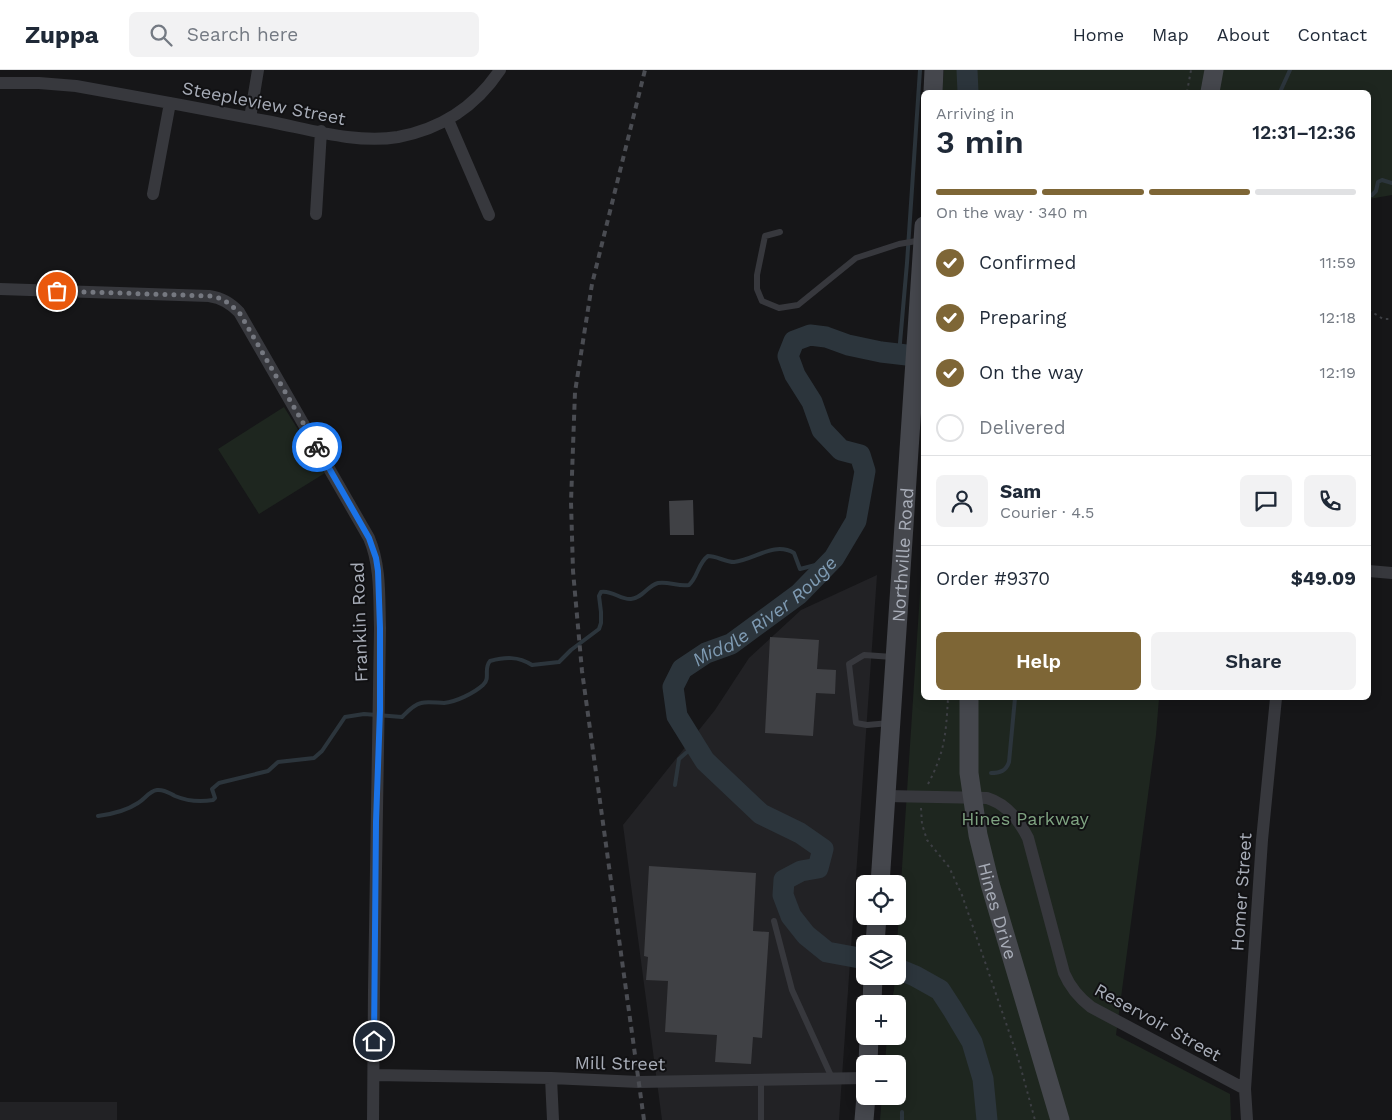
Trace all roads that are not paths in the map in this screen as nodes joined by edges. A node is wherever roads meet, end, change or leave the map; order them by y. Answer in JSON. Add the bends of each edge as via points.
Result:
{"nodes":[{"id":1,"x":258,"y":70,"type":"edge"},
{"id":2,"x":500,"y":70,"type":"edge"},
{"id":3,"x":934,"y":70,"type":"edge"},
{"id":4,"x":1214,"y":70,"type":"edge"},
{"id":5,"x":0,"y":83,"type":"edge"},
{"id":6,"x":933,"y":90,"type":"edge"},
{"id":7,"x":1210,"y":90,"type":"edge"},
{"id":8,"x":170,"y":103,"type":"junction"},
{"id":9,"x":250,"y":118,"type":"junction"},
{"id":10,"x":448,"y":120,"type":"junction"},
{"id":11,"x":321,"y":132,"type":"junction"},
{"id":12,"x":153,"y":194,"type":"dead end"},
{"id":13,"x":316,"y":214,"type":"dead end"},
{"id":14,"x":489,"y":215,"type":"dead end"},
{"id":15,"x":780,"y":232,"type":"dead end"},
{"id":16,"x":921,"y":236,"type":"edge"},
{"id":17,"x":921,"y":265,"type":"edge"},
{"id":18,"x":0,"y":289,"type":"edge"},
{"id":19,"x":1371,"y":571,"type":"edge"},
{"id":20,"x":1392,"y":573,"type":"edge"},
{"id":21,"x":895,"y":657,"type":"junction"},
{"id":22,"x":969,"y":700,"type":"edge"},
{"id":23,"x":1276,"y":700,"type":"edge"},
{"id":24,"x":891,"y":723,"type":"junction"},
{"id":25,"x":886,"y":796,"type":"junction"},
{"id":26,"x":972,"y":799,"type":"junction"},
{"id":27,"x":881,"y":875,"type":"edge"},
{"id":28,"x":774,"y":922,"type":"dead end"},
{"id":29,"x":374,"y":1075,"type":"junction"},
{"id":30,"x":551,"y":1078,"type":"junction"},
{"id":31,"x":832,"y":1078,"type":"junction"},
{"id":32,"x":856,"y":1078,"type":"edge"},
{"id":33,"x":761,"y":1080,"type":"junction"},
{"id":34,"x":1245,"y":1089,"type":"junction"},
{"id":35,"x":865,"y":1105,"type":"edge"},
{"id":36,"x":373,"y":1120,"type":"edge"},
{"id":37,"x":553,"y":1120,"type":"edge"},
{"id":38,"x":762,"y":1120,"type":"edge"},
{"id":39,"x":864,"y":1120,"type":"edge"},
{"id":40,"x":1060,"y":1120,"type":"edge"},
{"id":41,"x":1247,"y":1120,"type":"edge"}],
"edges":[{"from":1,"to":9,"type":"street"},
{"from":2,"to":10,"type":"street","name":"Steepleview Street","via":[[474,101]]},
{"from":3,"to":6,"type":"street"},
{"from":4,"to":7,"type":"street"},
{"from":5,"to":8,"type":"street","name":"Steepleview Street","via":[[76,86]]},
{"from":8,"to":9,"type":"street","name":"Steepleview Street"},
{"from":8,"to":12,"type":"street"},
{"from":9,"to":11,"type":"street","name":"Steepleview Street"},
{"from":10,"to":11,"type":"street","name":"Steepleview Street","via":[[416,132],[385,138],[357,138]]},
{"from":10,"to":14,"type":"street"},
{"from":11,"to":13,"type":"street"},
{"from":15,"to":16,"type":"lane","via":[[765,236],[757,289],[762,301],[779,308],[798,305],[856,258]]},
{"from":17,"to":21,"type":"street","name":"Northville Road"},
{"from":18,"to":29,"type":"street","name":"Franklin Road","via":[[223,299],[239,312],[373,548],[378,571],[380,628]]},
{"from":19,"to":20,"type":"street"},
{"from":21,"to":24,"type":"street","name":"Northville Road"},
{"from":21,"to":24,"type":"lane","via":[[864,655],[849,664],[856,722],[867,725]]},
{"from":22,"to":26,"type":"street","name":"Hines Drive"},
{"from":23,"to":34,"type":"street","name":"Homer Street","via":[[1262,840]]},
{"from":24,"to":25,"type":"street","name":"Northville Road"},
{"from":25,"to":26,"type":"street","name":"Reservoir Street"},
{"from":25,"to":27,"type":"street","name":"Northville Road"},
{"from":26,"to":34,"type":"street","name":"Reservoir Street","via":[[988,798],[1000,804],[1023,828],[1064,973],[1076,995],[1091,1007]]},
{"from":26,"to":40,"type":"street","name":"Hines Drive","via":[[990,884]]},
{"from":28,"to":31,"type":"lane","via":[[792,990]]},
{"from":29,"to":30,"type":"street","name":"Mill Street"},
{"from":29,"to":36,"type":"street","name":"Franklin Road"},
{"from":30,"to":33,"type":"street","name":"Mill Street","via":[[639,1082]]},
{"from":30,"to":37,"type":"street"},
{"from":31,"to":32,"type":"street","name":"Mill Street"},
{"from":31,"to":33,"type":"street","name":"Mill Street"},
{"from":33,"to":38,"type":"lane"},
{"from":34,"to":41,"type":"street"},
{"from":35,"to":39,"type":"street"}]}
